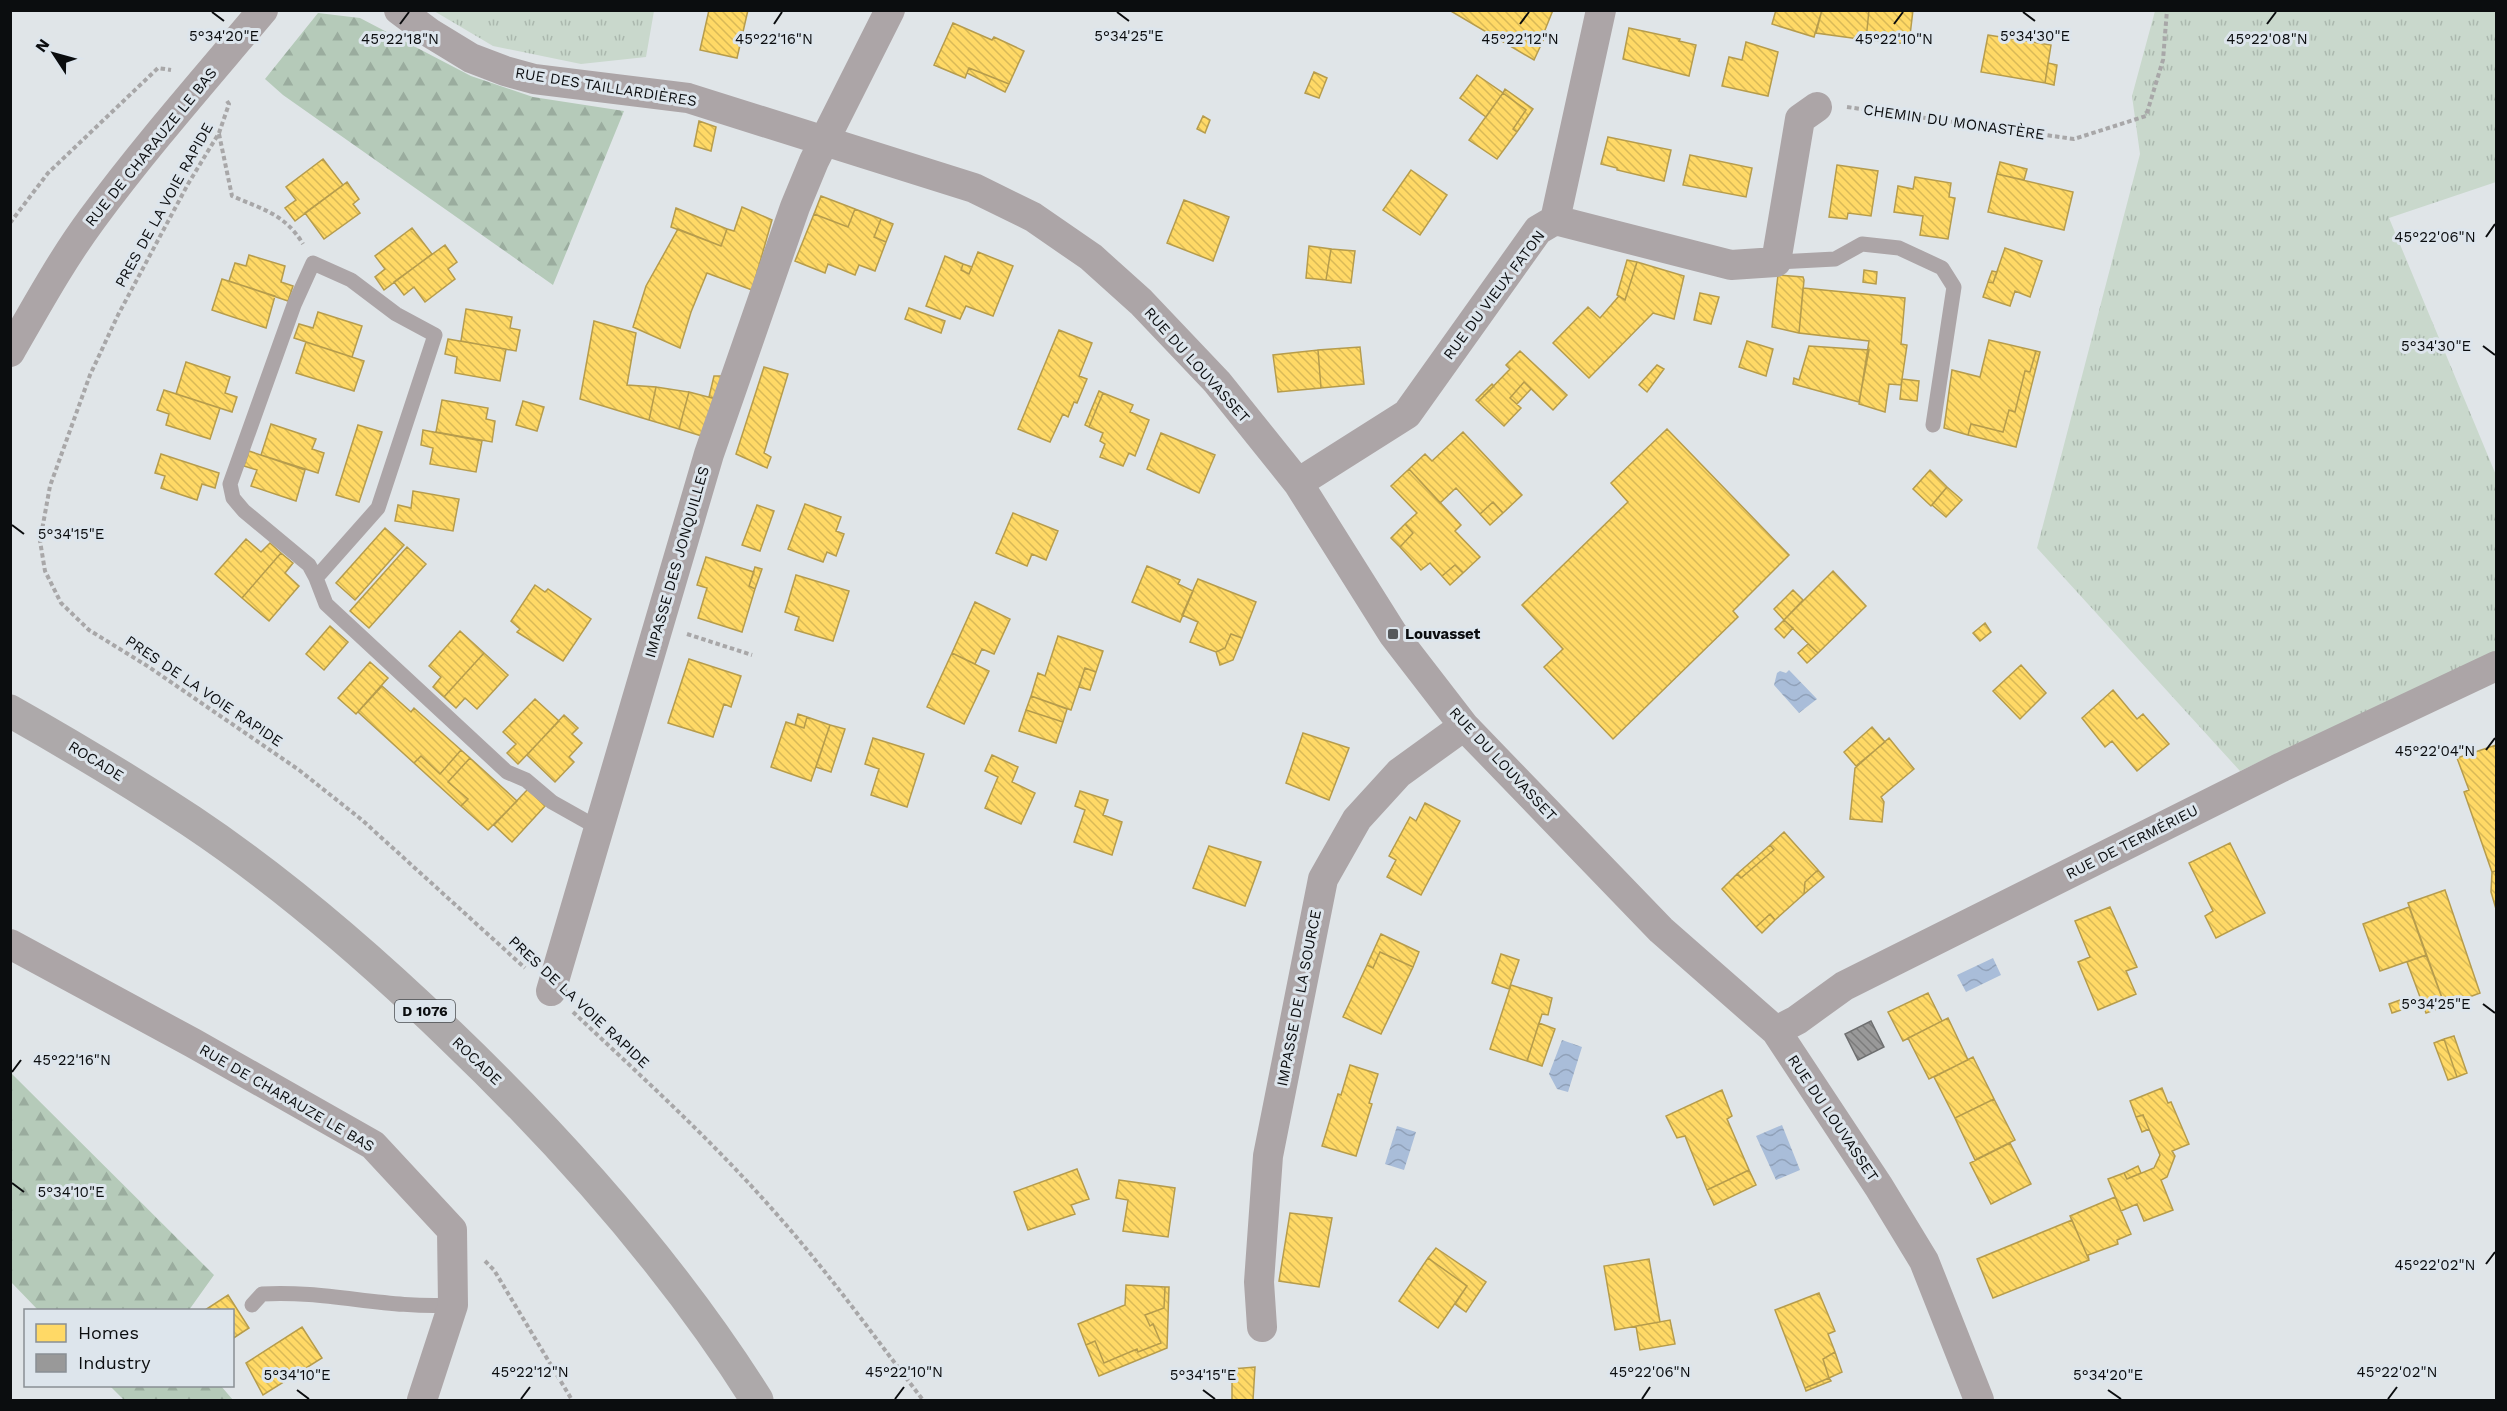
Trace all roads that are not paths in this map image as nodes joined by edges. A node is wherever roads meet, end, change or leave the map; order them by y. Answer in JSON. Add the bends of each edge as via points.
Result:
{"nodes":[{"id":1,"x":263,"y":10,"type":"edge"},
{"id":2,"x":399,"y":10,"type":"edge"},
{"id":3,"x":890,"y":10,"type":"edge"},
{"id":4,"x":1601,"y":10,"type":"edge"},
{"id":5,"x":1817,"y":107,"type":"road end"},
{"id":6,"x":824,"y":140,"type":"junction"},
{"id":7,"x":1554,"y":220,"type":"junction"},
{"id":8,"x":1776,"y":262,"type":"junction"},
{"id":9,"x":10,"y":352,"type":"edge"},
{"id":10,"x":1933,"y":425,"type":"dead end"},
{"id":11,"x":1298,"y":483,"type":"junction"},
{"id":12,"x":316,"y":578,"type":"junction"},
{"id":13,"x":2496,"y":666,"type":"edge"},
{"id":14,"x":10,"y":711,"type":"edge"},
{"id":15,"x":1464,"y":726,"type":"junction"},
{"id":16,"x":600,"y":829,"type":"junction"},
{"id":17,"x":10,"y":944,"type":"edge"},
{"id":18,"x":551,"y":991,"type":"road end"},
{"id":19,"x":1776,"y":1031,"type":"junction"},
{"id":20,"x":252,"y":1305,"type":"dead end"},
{"id":21,"x":453,"y":1305,"type":"junction"},
{"id":22,"x":1262,"y":1328,"type":"dead end"},
{"id":23,"x":422,"y":1401,"type":"edge"},
{"id":24,"x":757,"y":1401,"type":"edge"},
{"id":25,"x":1979,"y":1401,"type":"edge"}],
"edges":[{"from":1,"to":9,"type":"street","name":"RUE DE CHARAUZE LE BAS","via":[[90,221],[51,279]]},
{"from":2,"to":6,"type":"street","name":"RUE DES TAILLARDIÈRES","via":[[471,58],[534,80],[688,98]]},
{"from":3,"to":6,"type":"street","name":"IMPASSE DES JONQUILLES"},
{"from":4,"to":7,"type":"street","name":"RUE DU VIEUX FATON"},
{"from":5,"to":8,"type":"street","via":[[1800,119]]},
{"from":6,"to":11,"type":"street","name":"RUE DU LOUVASSET","via":[[974,188],[1033,217],[1091,257],[1141,302],[1217,382]]},
{"from":6,"to":16,"type":"street","name":"IMPASSE DES JONQUILLES","via":[[795,207],[709,454]]},
{"from":7,"to":8,"type":"street","via":[[1731,266]]},
{"from":7,"to":11,"type":"street","name":"RUE DU VIEUX FATON","via":[[1538,230],[1407,414]]},
{"from":8,"to":10,"type":"lane","via":[[1835,258],[1863,244],[1899,248],[1942,268],[1954,287]]},
{"from":11,"to":15,"type":"street","name":"RUE DU LOUVASSET","via":[[1394,634]]},
{"from":12,"to":12,"type":"lane","via":[[378,508],[435,335],[396,314],[351,280],[313,263],[294,305],[230,484],[233,498],[244,511],[309,565]]},
{"from":12,"to":16,"type":"lane","via":[[326,604],[507,772],[526,780],[552,802]]},
{"from":13,"to":19,"type":"street","name":"RUE DE TERMÉRIEU","via":[[2282,767],[1854,981]]},
{"from":14,"to":24,"type":"main road","name":"ROCADE","number":"D 1076","via":[[193,822],[304,905],[395,982],[500,1083],[592,1180],[667,1272]]},
{"from":15,"to":19,"type":"street","name":"RUE DU LOUVASSET","via":[[1661,930]]},
{"from":15,"to":22,"type":"street","name":"IMPASSE DE LA SOURCE","via":[[1399,773],[1357,819],[1323,879],[1268,1156],[1259,1282]]},
{"from":16,"to":18,"type":"street","name":"IMPASSE DES JONQUILLES"},
{"from":17,"to":21,"type":"street","name":"RUE DE CHARAUZE LE BAS","via":[[373,1145],[452,1230]]},
{"from":19,"to":25,"type":"street","name":"RUE DU LOUVASSET","via":[[1924,1261]]},
{"from":20,"to":21,"type":"lane","via":[[262,1294],[289,1292],[418,1307]]},
{"from":21,"to":23,"type":"street","name":"RUE DE CHARAUZE LE BAS"}]}
